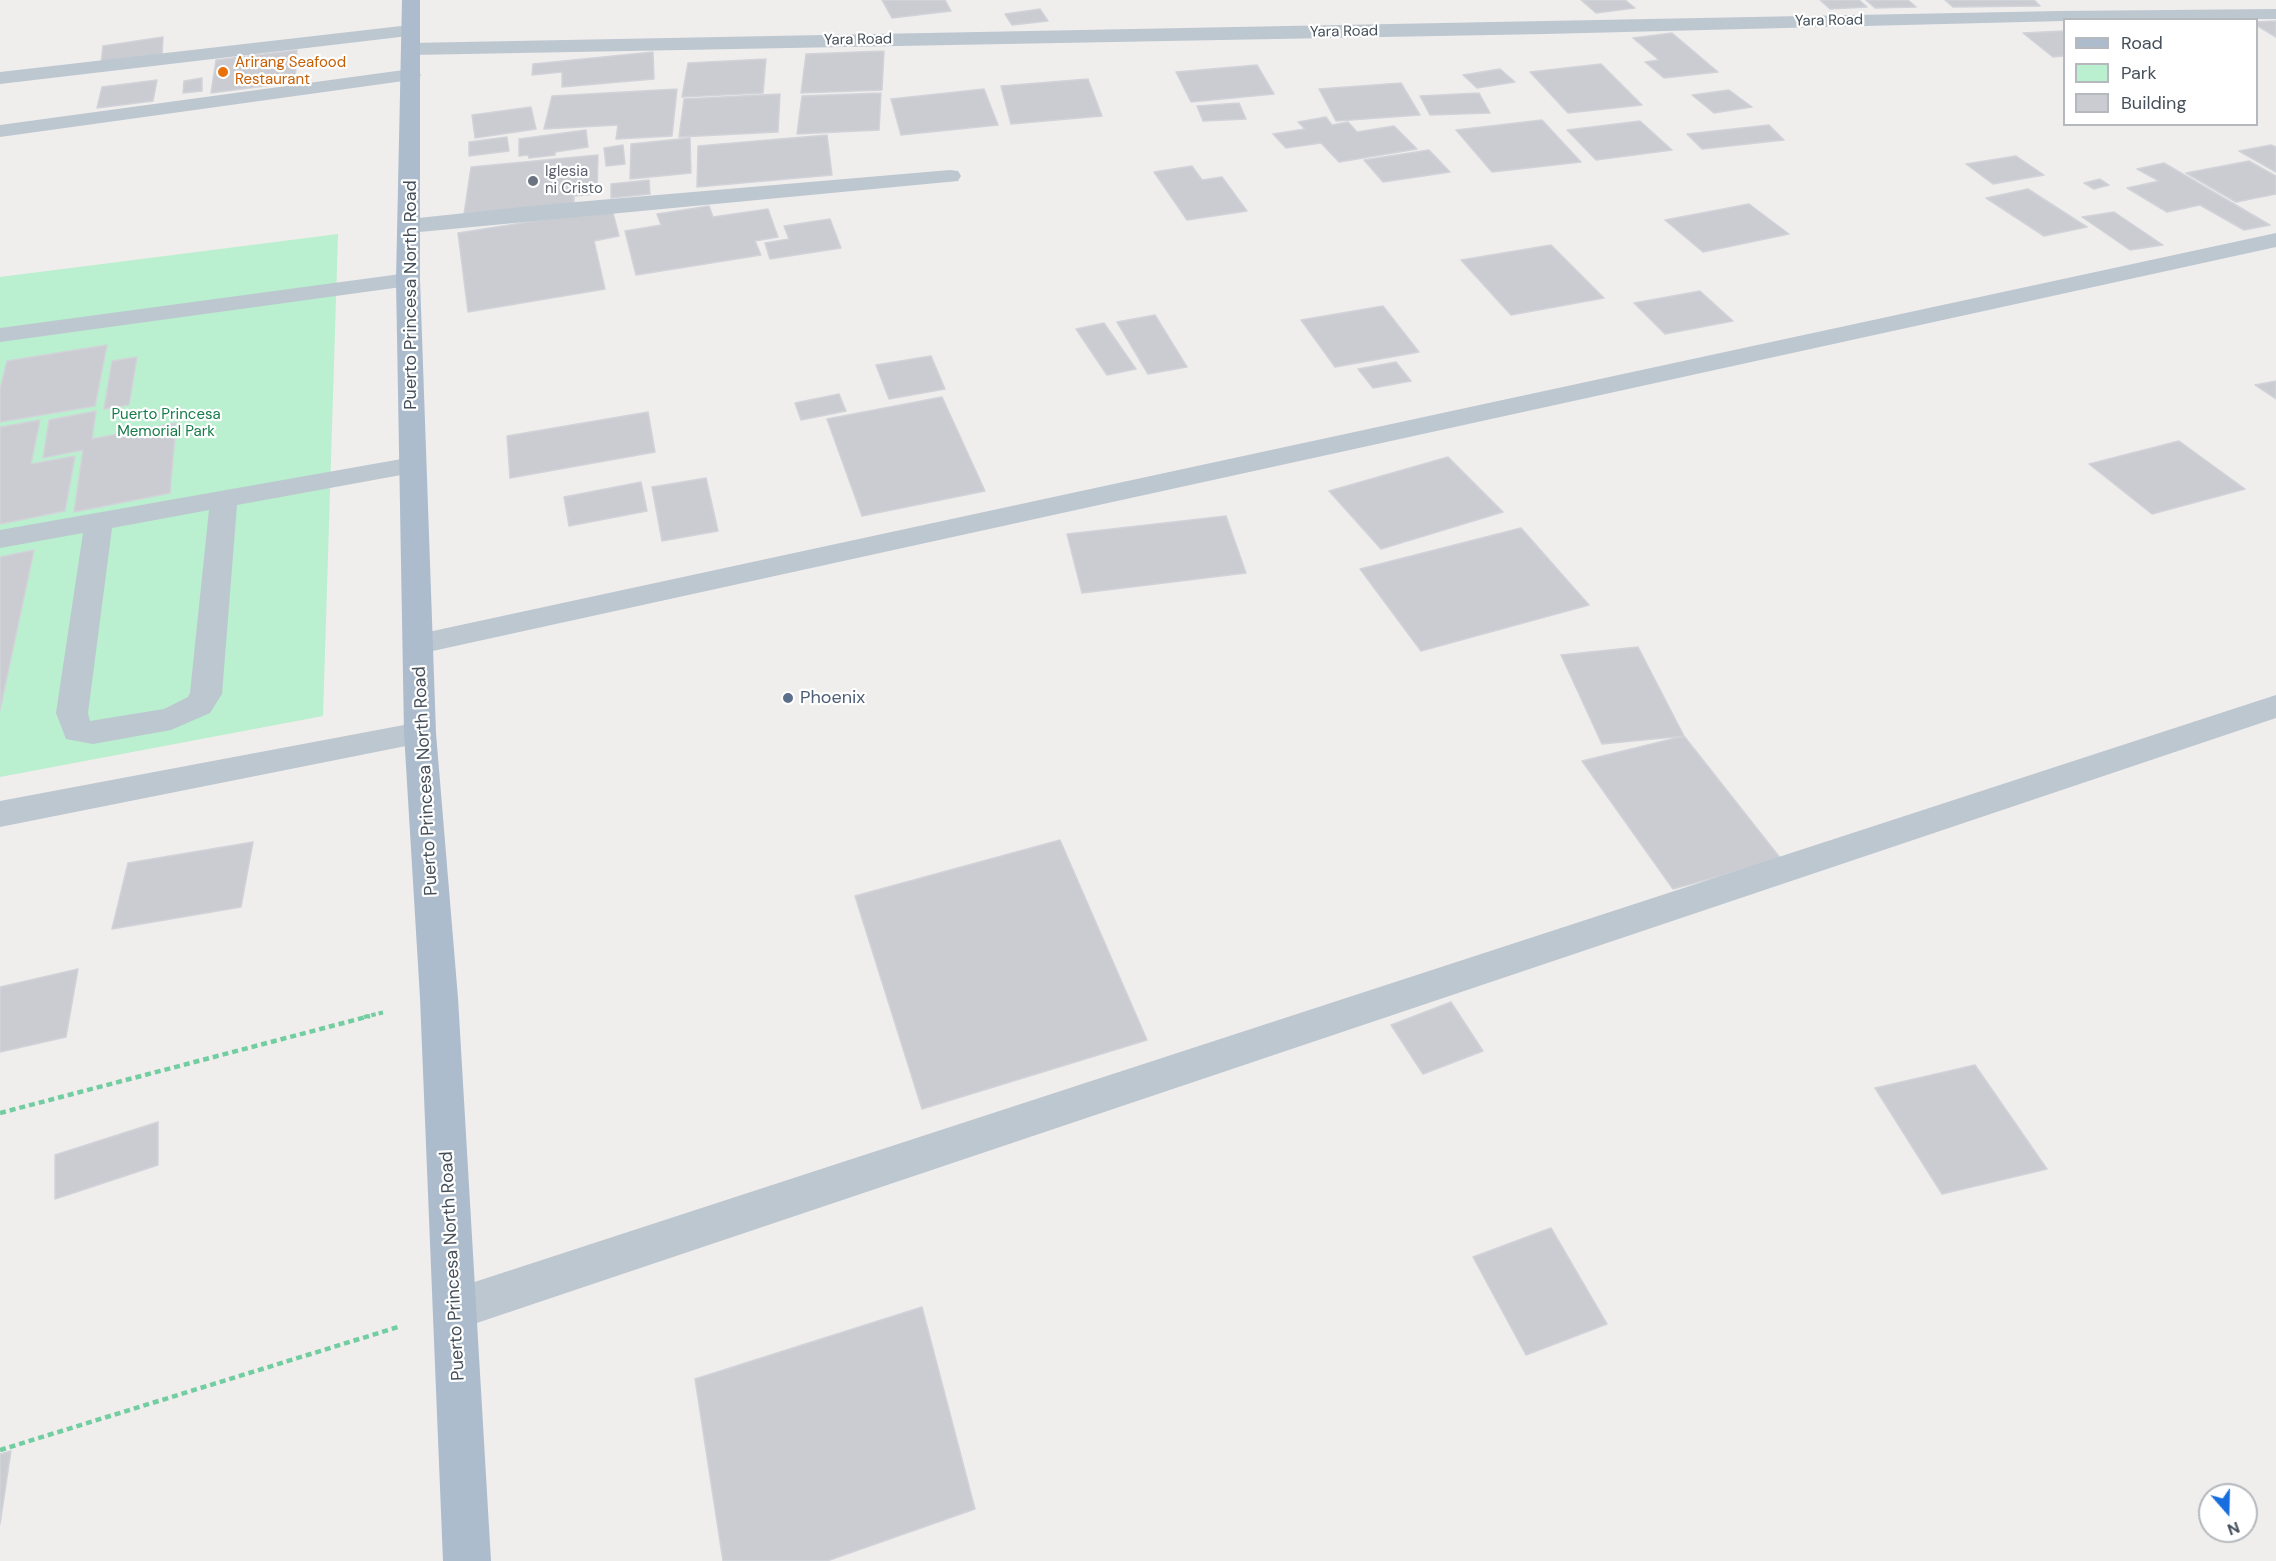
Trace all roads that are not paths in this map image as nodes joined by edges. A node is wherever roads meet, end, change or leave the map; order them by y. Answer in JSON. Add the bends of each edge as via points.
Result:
{"nodes":[{"id":1,"x":2276,"y":14,"type":"edge"},
{"id":2,"x":411,"y":39,"type":"edge"},
{"id":3,"x":0,"y":78,"type":"edge"},
{"id":4,"x":0,"y":131,"type":"edge"},
{"id":5,"x":950,"y":176,"type":"dead end"},
{"id":6,"x":409,"y":226,"type":"junction"},
{"id":7,"x":2276,"y":240,"type":"edge"},
{"id":8,"x":408,"y":280,"type":"junction"},
{"id":9,"x":0,"y":335,"type":"edge"},
{"id":10,"x":413,"y":465,"type":"junction"},
{"id":11,"x":224,"y":499,"type":"junction"},
{"id":12,"x":99,"y":522,"type":"junction"},
{"id":13,"x":0,"y":540,"type":"edge"},
{"id":14,"x":419,"y":644,"type":"junction"},
{"id":15,"x":2276,"y":706,"type":"edge"},
{"id":16,"x":420,"y":733,"type":"junction"},
{"id":17,"x":0,"y":814,"type":"edge"},
{"id":18,"x":456,"y":1309,"type":"junction"},
{"id":19,"x":467,"y":1561,"type":"edge"}],
"edges":[{"from":1,"to":2,"type":"street","name":"Yara Road","via":[[1756,15]]},
{"from":2,"to":3,"type":"street"},
{"from":2,"to":4,"type":"street"},
{"from":2,"to":6,"type":"main road","name":"Puerto Princesa North Road"},
{"from":5,"to":6,"type":"street"},
{"from":6,"to":8,"type":"main road","name":"Puerto Princesa North Road"},
{"from":7,"to":14,"type":"street"},
{"from":8,"to":9,"type":"street"},
{"from":8,"to":10,"type":"main road","name":"Puerto Princesa North Road"},
{"from":10,"to":11,"type":"street"},
{"from":10,"to":14,"type":"main road","name":"Puerto Princesa North Road"},
{"from":11,"to":12,"type":"street"},
{"from":11,"to":12,"type":"street","via":[[206,694],[199,705],[171,718],[93,733],[77,730],[72,713]]},
{"from":12,"to":13,"type":"street"},
{"from":14,"to":16,"type":"main road","name":"Puerto Princesa North Road"},
{"from":15,"to":18,"type":"street"},
{"from":16,"to":17,"type":"street"},
{"from":16,"to":18,"type":"main road","name":"Puerto Princesa North Road"},
{"from":18,"to":19,"type":"main road","name":"Puerto Princesa North Road"}]}
